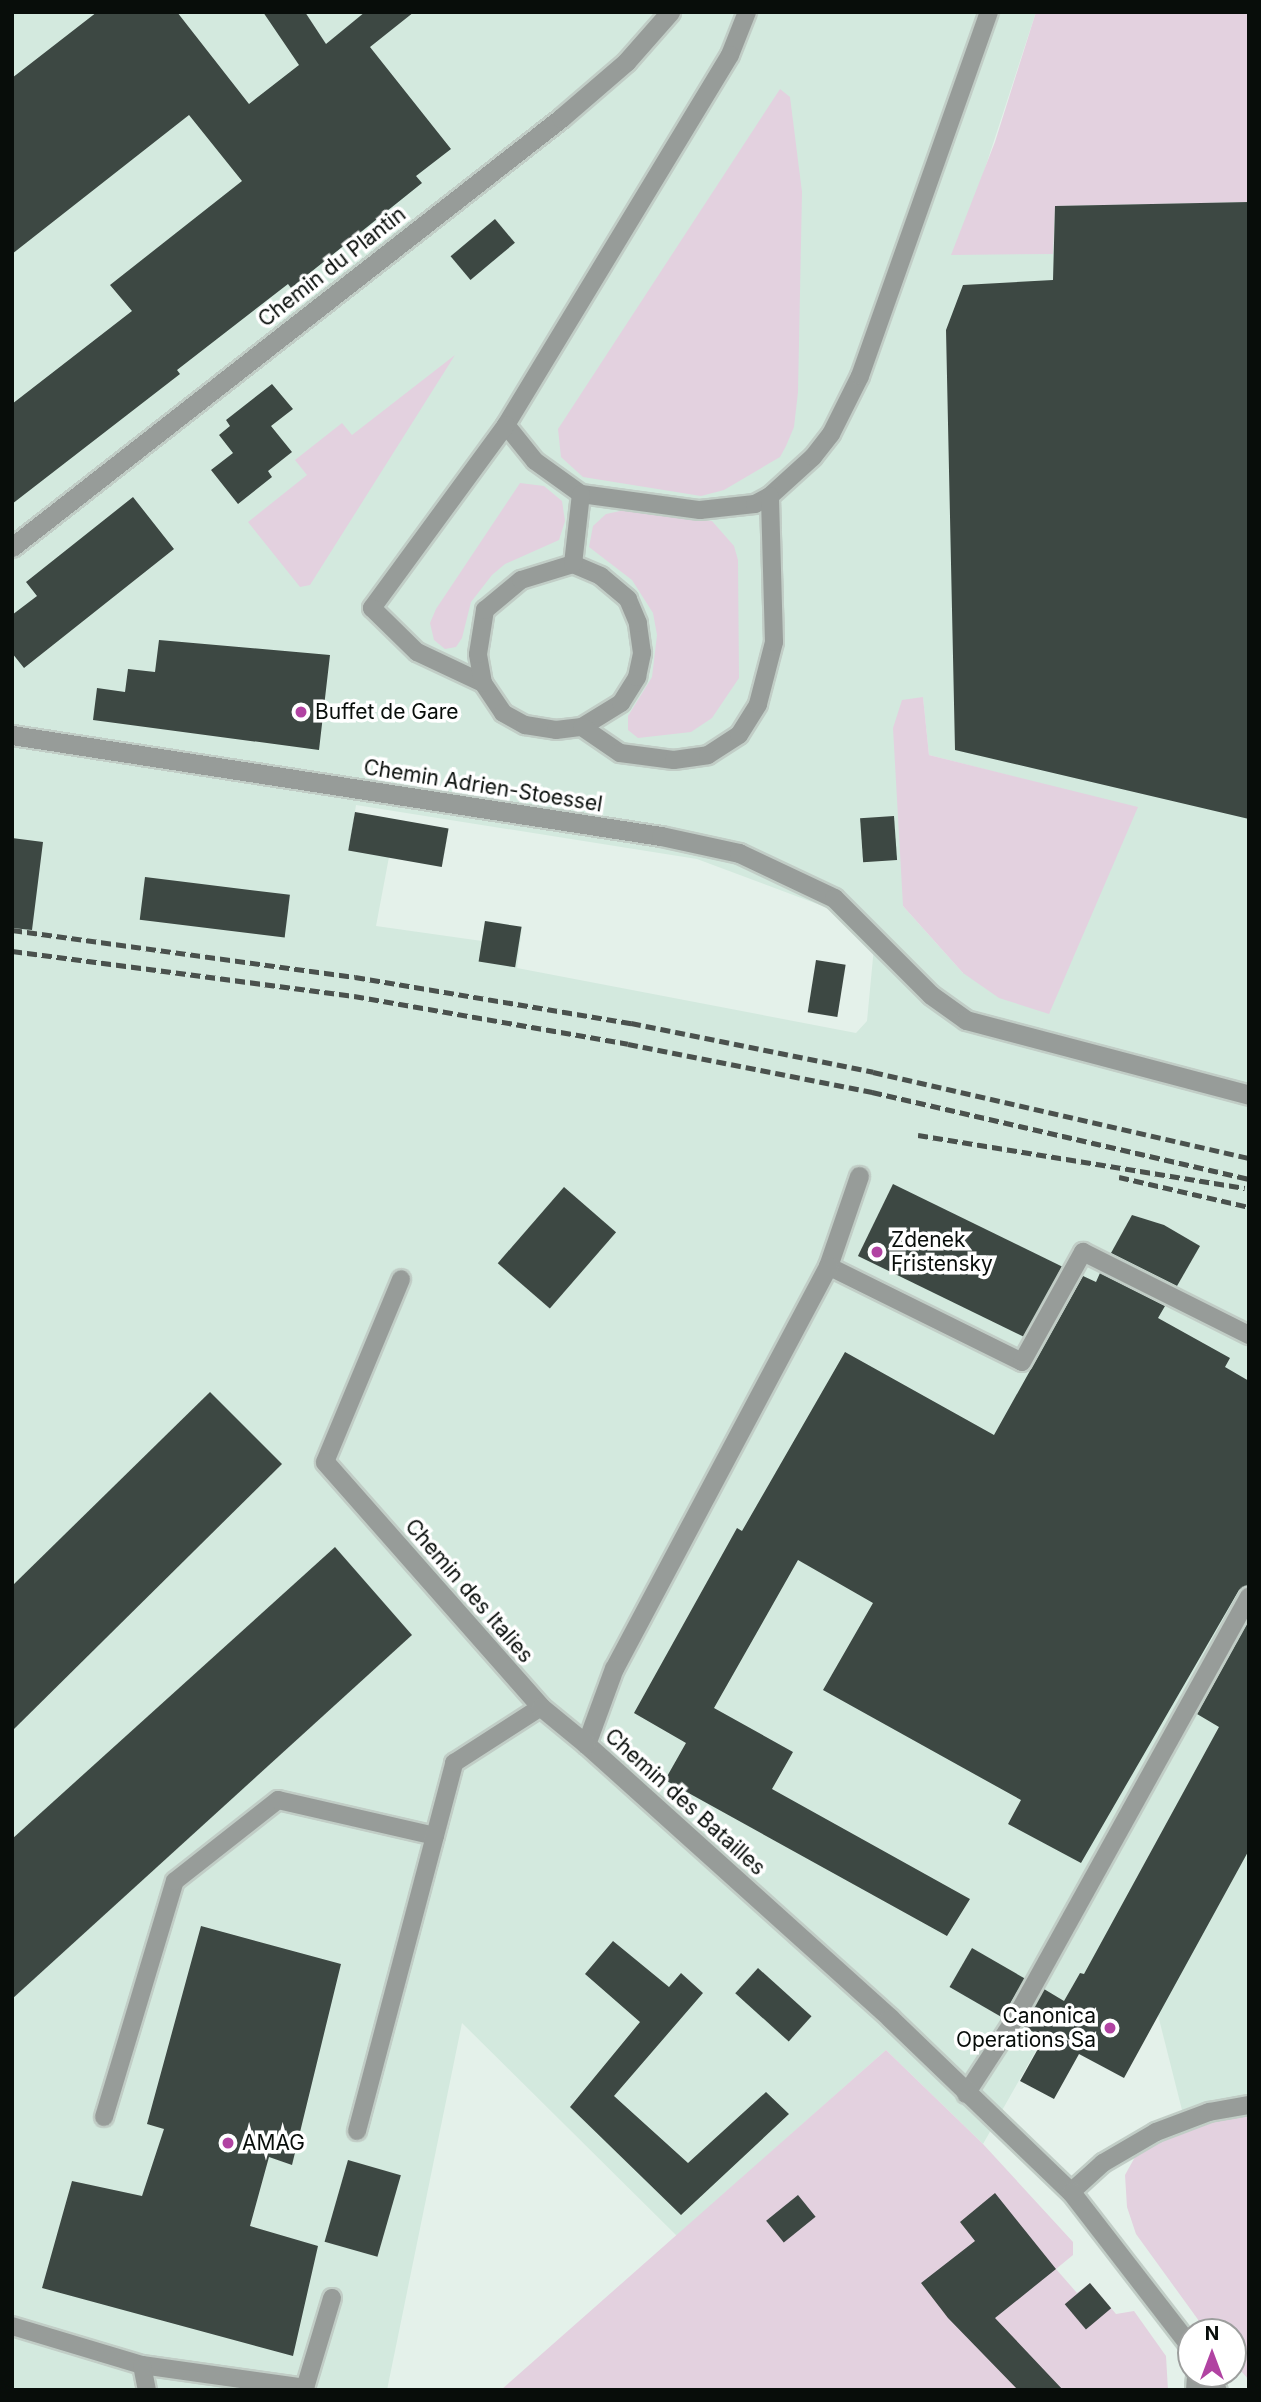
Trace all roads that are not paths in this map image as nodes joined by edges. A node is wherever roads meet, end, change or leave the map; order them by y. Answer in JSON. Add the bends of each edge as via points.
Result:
{"nodes":[{"id":1,"x":670,"y":12,"type":"edge"},
{"id":2,"x":747,"y":12,"type":"edge"},
{"id":3,"x":989,"y":12,"type":"edge"},
{"id":4,"x":506,"y":425,"type":"junction"},
{"id":5,"x":582,"y":494,"type":"junction"},
{"id":6,"x":771,"y":496,"type":"junction"},
{"id":7,"x":12,"y":547,"type":"edge"},
{"id":8,"x":573,"y":565,"type":"junction"},
{"id":9,"x":483,"y":683,"type":"junction"},
{"id":10,"x":582,"y":727,"type":"junction"},
{"id":11,"x":12,"y":735,"type":"edge"},
{"id":12,"x":1249,"y":1095,"type":"edge"},
{"id":13,"x":859,"y":1176,"type":"dead end"},
{"id":14,"x":828,"y":1266,"type":"junction"},
{"id":15,"x":401,"y":1279,"type":"dead end"},
{"id":16,"x":1249,"y":1335,"type":"edge"},
{"id":17,"x":325,"y":1462,"type":"joint"},
{"id":18,"x":1249,"y":1596,"type":"edge"},
{"id":19,"x":541,"y":1706,"type":"junction"},
{"id":20,"x":586,"y":1744,"type":"junction"},
{"id":21,"x":435,"y":1836,"type":"junction"},
{"id":22,"x":966,"y":2094,"type":"junction"},
{"id":23,"x":1249,"y":2105,"type":"edge"},
{"id":24,"x":104,"y":2117,"type":"dead end"},
{"id":25,"x":357,"y":2131,"type":"dead end"},
{"id":26,"x":1071,"y":2192,"type":"junction"},
{"id":27,"x":332,"y":2298,"type":"dead end"},
{"id":28,"x":12,"y":2326,"type":"edge"},
{"id":29,"x":1177,"y":2329,"type":"edge"},
{"id":30,"x":142,"y":2365,"type":"junction"},
{"id":31,"x":147,"y":2390,"type":"edge"}],
"edges":[{"from":1,"to":7,"type":"street","name":"Chemin du Plantin","via":[[626,62],[561,118]]},
{"from":2,"to":4,"type":"lane","via":[[730,55]]},
{"from":3,"to":6,"type":"lane","via":[[860,376],[831,434]]},
{"from":4,"to":5,"type":"lane","via":[[535,461]]},
{"from":4,"to":9,"type":"lane","via":[[372,608],[417,652]]},
{"from":5,"to":6,"type":"lane","via":[[700,510],[755,504]]},
{"from":5,"to":8,"type":"lane"},
{"from":6,"to":10,"type":"lane","via":[[774,642],[758,704],[739,735],[708,755],[674,760],[620,753]]},
{"from":8,"to":9,"type":"lane","via":[[521,579],[485,610],[478,654]]},
{"from":8,"to":10,"type":"lane","via":[[601,576],[628,599],[638,623],[642,653],[637,677],[621,703]]},
{"from":9,"to":10,"type":"lane","via":[[503,713],[525,725],[556,730]]},
{"from":11,"to":12,"type":"street","name":"Chemin Adrien-Stoessel","via":[[661,836],[739,853],[834,898],[906,971],[967,1020]]},
{"from":13,"to":14,"type":"street","name":"Chemin des Batailles"},
{"from":14,"to":16,"type":"lane","via":[[1022,1362],[1083,1252]]},
{"from":14,"to":20,"type":"street","name":"Chemin des Batailles","via":[[614,1668]]},
{"from":15,"to":17,"type":"lane"},
{"from":17,"to":19,"type":"street","name":"Chemin des Italies"},
{"from":18,"to":22,"type":"lane","via":[[1016,2017]]},
{"from":19,"to":20,"type":"street","name":"Chemin des Italies"},
{"from":19,"to":21,"type":"lane","via":[[454,1763]]},
{"from":20,"to":22,"type":"street","name":"Chemin des Batailles","via":[[890,2018]]},
{"from":21,"to":24,"type":"lane","via":[[278,1800],[175,1881]]},
{"from":21,"to":25,"type":"lane"},
{"from":22,"to":26,"type":"street","name":"Chemin des Batailles"},
{"from":23,"to":26,"type":"lane","via":[[1209,2112],[1156,2132],[1103,2163]]},
{"from":26,"to":29,"type":"street","name":"Chemin des Batailles"},
{"from":27,"to":30,"type":"lane","via":[[305,2388]]},
{"from":28,"to":30,"type":"lane"},
{"from":30,"to":31,"type":"lane"}]}
